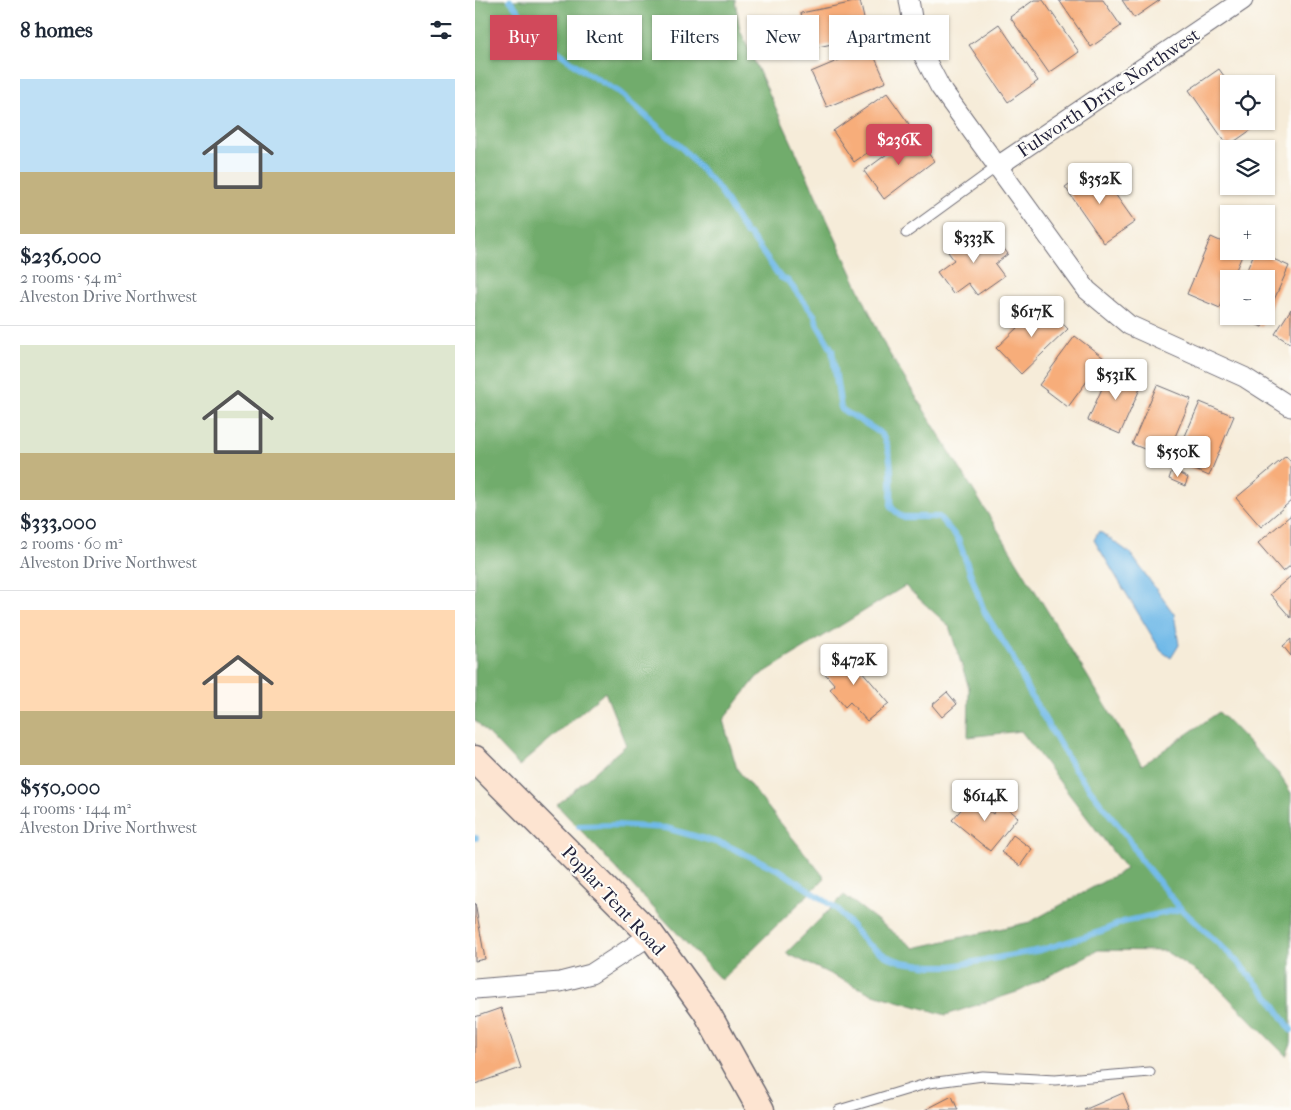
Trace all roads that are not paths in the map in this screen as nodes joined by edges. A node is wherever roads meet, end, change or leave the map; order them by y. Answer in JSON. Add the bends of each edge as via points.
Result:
{"nodes":[{"id":1,"x":909,"y":0,"type":"edge"},
{"id":2,"x":1243,"y":0,"type":"edge"},
{"id":3,"x":998,"y":166,"type":"junction"},
{"id":4,"x":906,"y":233,"type":"dead end"},
{"id":5,"x":1291,"y":407,"type":"edge"},
{"id":6,"x":475,"y":759,"type":"edge"},
{"id":7,"x":651,"y":935,"type":"junction"},
{"id":8,"x":475,"y":989,"type":"edge"},
{"id":9,"x":1150,"y":1072,"type":"dead end"},
{"id":10,"x":761,"y":1110,"type":"edge"},
{"id":11,"x":839,"y":1110,"type":"edge"}],
"edges":[{"from":1,"to":3,"type":"street","via":[[916,41],[940,86]]},
{"from":2,"to":3,"type":"street","name":"Fulworth Drive Northwest"},
{"from":3,"to":4,"type":"lane"},
{"from":3,"to":5,"type":"street","via":[[1087,290],[1129,326],[1244,377]]},
{"from":6,"to":7,"type":"main road","name":"Poplar Tent Road"},
{"from":7,"to":8,"type":"street","via":[[591,974],[560,982]]},
{"from":7,"to":10,"type":"main road","name":"Poplar Tent Road","via":[[706,1011]]},
{"from":9,"to":11,"type":"lane","via":[[1055,1080],[983,1076],[929,1083]]}]}
